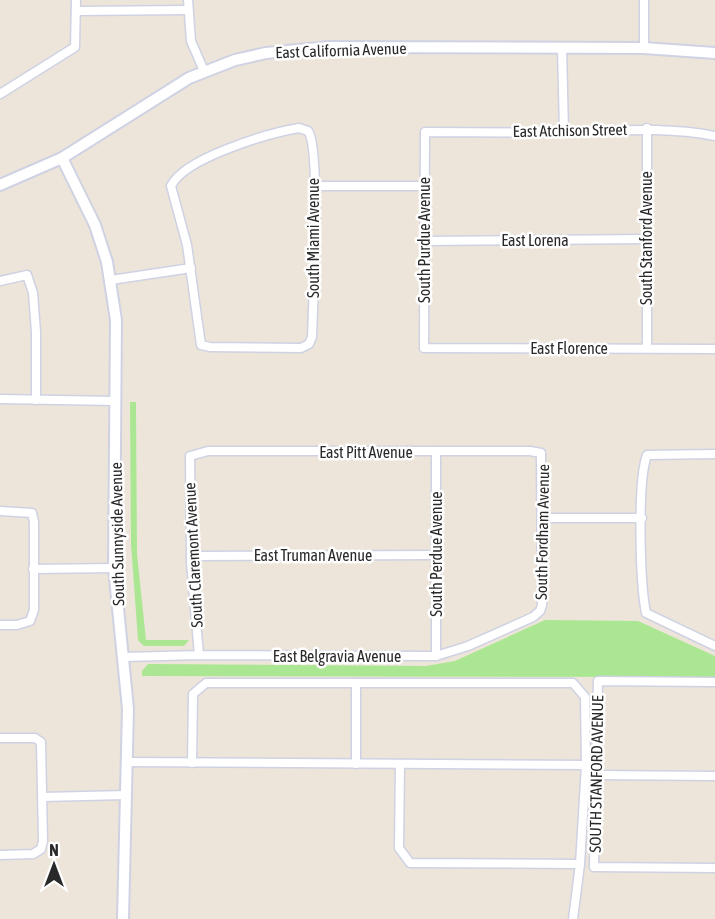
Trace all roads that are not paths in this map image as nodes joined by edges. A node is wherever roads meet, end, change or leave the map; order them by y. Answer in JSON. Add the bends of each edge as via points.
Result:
{"nodes":[{"id":1,"x":76,"y":0,"type":"edge"},
{"id":2,"x":188,"y":0,"type":"edge"},
{"id":3,"x":644,"y":0,"type":"edge"},
{"id":4,"x":188,"y":10,"type":"junction"},
{"id":5,"x":76,"y":11,"type":"junction"},
{"id":6,"x":562,"y":48,"type":"junction"},
{"id":7,"x":644,"y":48,"type":"junction"},
{"id":8,"x":715,"y":53,"type":"edge"},
{"id":9,"x":204,"y":71,"type":"junction"},
{"id":10,"x":0,"y":94,"type":"edge"},
{"id":11,"x":647,"y":128,"type":"junction"},
{"id":12,"x":425,"y":132,"type":"joint"},
{"id":13,"x":564,"y":132,"type":"junction"},
{"id":14,"x":715,"y":136,"type":"edge"},
{"id":15,"x":62,"y":158,"type":"junction"},
{"id":16,"x":0,"y":185,"type":"edge"},
{"id":17,"x":315,"y":186,"type":"junction"},
{"id":18,"x":424,"y":186,"type":"junction"},
{"id":19,"x":645,"y":239,"type":"junction"},
{"id":20,"x":424,"y":241,"type":"junction"},
{"id":21,"x":191,"y":268,"type":"junction"},
{"id":22,"x":111,"y":280,"type":"junction"},
{"id":23,"x":0,"y":281,"type":"edge"},
{"id":24,"x":424,"y":348,"type":"joint"},
{"id":25,"x":647,"y":348,"type":"junction"},
{"id":26,"x":715,"y":348,"type":"edge"},
{"id":27,"x":0,"y":399,"type":"edge"},
{"id":28,"x":36,"y":399,"type":"junction"},
{"id":29,"x":115,"y":400,"type":"junction"},
{"id":30,"x":436,"y":452,"type":"junction"},
{"id":31,"x":541,"y":453,"type":"joint"},
{"id":32,"x":715,"y":454,"type":"edge"},
{"id":33,"x":190,"y":456,"type":"joint"},
{"id":34,"x":0,"y":511,"type":"edge"},
{"id":35,"x":542,"y":518,"type":"junction"},
{"id":36,"x":642,"y":518,"type":"junction"},
{"id":37,"x":436,"y":555,"type":"junction"},
{"id":38,"x":191,"y":556,"type":"junction"},
{"id":39,"x":114,"y":568,"type":"junction"},
{"id":40,"x":33,"y":569,"type":"junction"},
{"id":41,"x":540,"y":611,"type":"joint"},
{"id":42,"x":0,"y":625,"type":"edge"},
{"id":43,"x":715,"y":646,"type":"edge"},
{"id":44,"x":199,"y":655,"type":"junction"},
{"id":45,"x":436,"y":656,"type":"junction"},
{"id":46,"x":124,"y":657,"type":"junction"},
{"id":47,"x":715,"y":682,"type":"edge"},
{"id":48,"x":356,"y":683,"type":"junction"},
{"id":49,"x":0,"y":738,"type":"edge"},
{"id":50,"x":127,"y":762,"type":"junction"},
{"id":51,"x":192,"y":763,"type":"junction"},
{"id":52,"x":356,"y":764,"type":"junction"},
{"id":53,"x":400,"y":764,"type":"junction"},
{"id":54,"x":585,"y":765,"type":"junction"},
{"id":55,"x":596,"y":775,"type":"junction"},
{"id":56,"x":715,"y":776,"type":"edge"},
{"id":57,"x":126,"y":795,"type":"junction"},
{"id":58,"x":43,"y":797,"type":"junction"},
{"id":59,"x":0,"y":855,"type":"edge"},
{"id":60,"x":580,"y":864,"type":"junction"},
{"id":61,"x":715,"y":868,"type":"edge"},
{"id":62,"x":123,"y":919,"type":"edge"},
{"id":63,"x":573,"y":919,"type":"edge"}],
"edges":[{"from":1,"to":5,"type":"street"},
{"from":2,"to":4,"type":"street"},
{"from":3,"to":7,"type":"street"},
{"from":4,"to":5,"type":"street"},
{"from":4,"to":9,"type":"street","via":[[191,40]]},
{"from":5,"to":10,"type":"street","via":[[75,47]]},
{"from":6,"to":7,"type":"street","name":"East California Avenue"},
{"from":6,"to":9,"type":"street","name":"East California Avenue","via":[[297,49],[235,60]]},
{"from":6,"to":13,"type":"street"},
{"from":7,"to":8,"type":"street","name":"East California Avenue"},
{"from":9,"to":15,"type":"street","name":"East California Avenue","via":[[172,86]]},
{"from":11,"to":13,"type":"street","name":"East Atchison Street"},
{"from":11,"to":14,"type":"street","name":"East Atchison Street"},
{"from":11,"to":19,"type":"street","name":"South Stanford Avenue"},
{"from":12,"to":13,"type":"street","name":"East Atchison Street"},
{"from":12,"to":18,"type":"street","name":"South Purdue Avenue"},
{"from":15,"to":16,"type":"street","name":"East California Avenue"},
{"from":15,"to":22,"type":"street","name":"South Sunnyside Avenue","via":[[95,225]]},
{"from":17,"to":18,"type":"street"},
{"from":17,"to":21,"type":"street","name":"South Miami Avenue","via":[[312,140],[308,131],[299,128],[245,141],[177,177],[171,186]]},
{"from":17,"to":21,"type":"street","name":"South Miami Avenue","via":[[309,344],[301,348],[201,345]]},
{"from":18,"to":20,"type":"street","name":"South Purdue Avenue"},
{"from":19,"to":20,"type":"street","name":"East Lorena"},
{"from":19,"to":25,"type":"street","name":"South Stanford Avenue"},
{"from":20,"to":24,"type":"street","name":"South Purdue Avenue"},
{"from":21,"to":22,"type":"street"},
{"from":22,"to":29,"type":"street","name":"South Sunnyside Avenue","via":[[116,320]]},
{"from":23,"to":28,"type":"street","via":[[27,275],[33,293]]},
{"from":24,"to":25,"type":"street","name":"East Florence"},
{"from":25,"to":26,"type":"street","name":"East Florence"},
{"from":27,"to":28,"type":"street"},
{"from":28,"to":29,"type":"street"},
{"from":29,"to":39,"type":"street","name":"South Sunnyside Avenue"},
{"from":30,"to":31,"type":"street","name":"East Pitt Avenue"},
{"from":30,"to":33,"type":"street","name":"East Pitt Avenue","via":[[208,451]]},
{"from":30,"to":37,"type":"street","name":"South Perdue Avenue"},
{"from":31,"to":35,"type":"street","name":"South Fordham Avenue"},
{"from":32,"to":36,"type":"street","via":[[647,455],[642,467]]},
{"from":33,"to":38,"type":"street","name":"South Claremont Avenue"},
{"from":34,"to":40,"type":"street","via":[[32,513]]},
{"from":35,"to":36,"type":"street"},
{"from":35,"to":41,"type":"street","name":"South Fordham Avenue"},
{"from":36,"to":43,"type":"street","via":[[646,613]]},
{"from":37,"to":38,"type":"street","name":"East Truman Avenue"},
{"from":37,"to":45,"type":"street","name":"South Perdue Avenue"},
{"from":38,"to":44,"type":"street","name":"South Claremont Avenue"},
{"from":39,"to":40,"type":"street"},
{"from":39,"to":46,"type":"street","name":"South Sunnyside Avenue"},
{"from":40,"to":42,"type":"street","via":[[34,610],[30,621]]},
{"from":41,"to":45,"type":"street","name":"East Belgravia Avenue","via":[[468,646]]},
{"from":44,"to":45,"type":"street","name":"East Belgravia Avenue"},
{"from":44,"to":46,"type":"street","name":"East Belgravia Avenue"},
{"from":46,"to":50,"type":"street","name":"South Sunnyside Avenue"},
{"from":47,"to":55,"type":"street","name":"SOUTH STANFORD AVENUE","via":[[598,681]]},
{"from":48,"to":51,"type":"street","via":[[206,683],[193,694]]},
{"from":48,"to":52,"type":"street"},
{"from":48,"to":54,"type":"street","via":[[573,683],[585,697]]},
{"from":49,"to":58,"type":"street","via":[[35,738],[41,742]]},
{"from":50,"to":51,"type":"street"},
{"from":50,"to":57,"type":"street","name":"South Sunnyside Avenue"},
{"from":51,"to":52,"type":"street"},
{"from":52,"to":53,"type":"street"},
{"from":53,"to":54,"type":"street"},
{"from":53,"to":60,"type":"street","via":[[399,848],[410,863]]},
{"from":54,"to":60,"type":"street"},
{"from":55,"to":56,"type":"street"},
{"from":55,"to":61,"type":"street","name":"SOUTH STANFORD AVENUE","via":[[594,867]]},
{"from":57,"to":58,"type":"street"},
{"from":57,"to":62,"type":"street","name":"South Sunnyside Avenue"},
{"from":58,"to":59,"type":"street","via":[[41,849],[33,854]]},
{"from":60,"to":63,"type":"street"}]}
